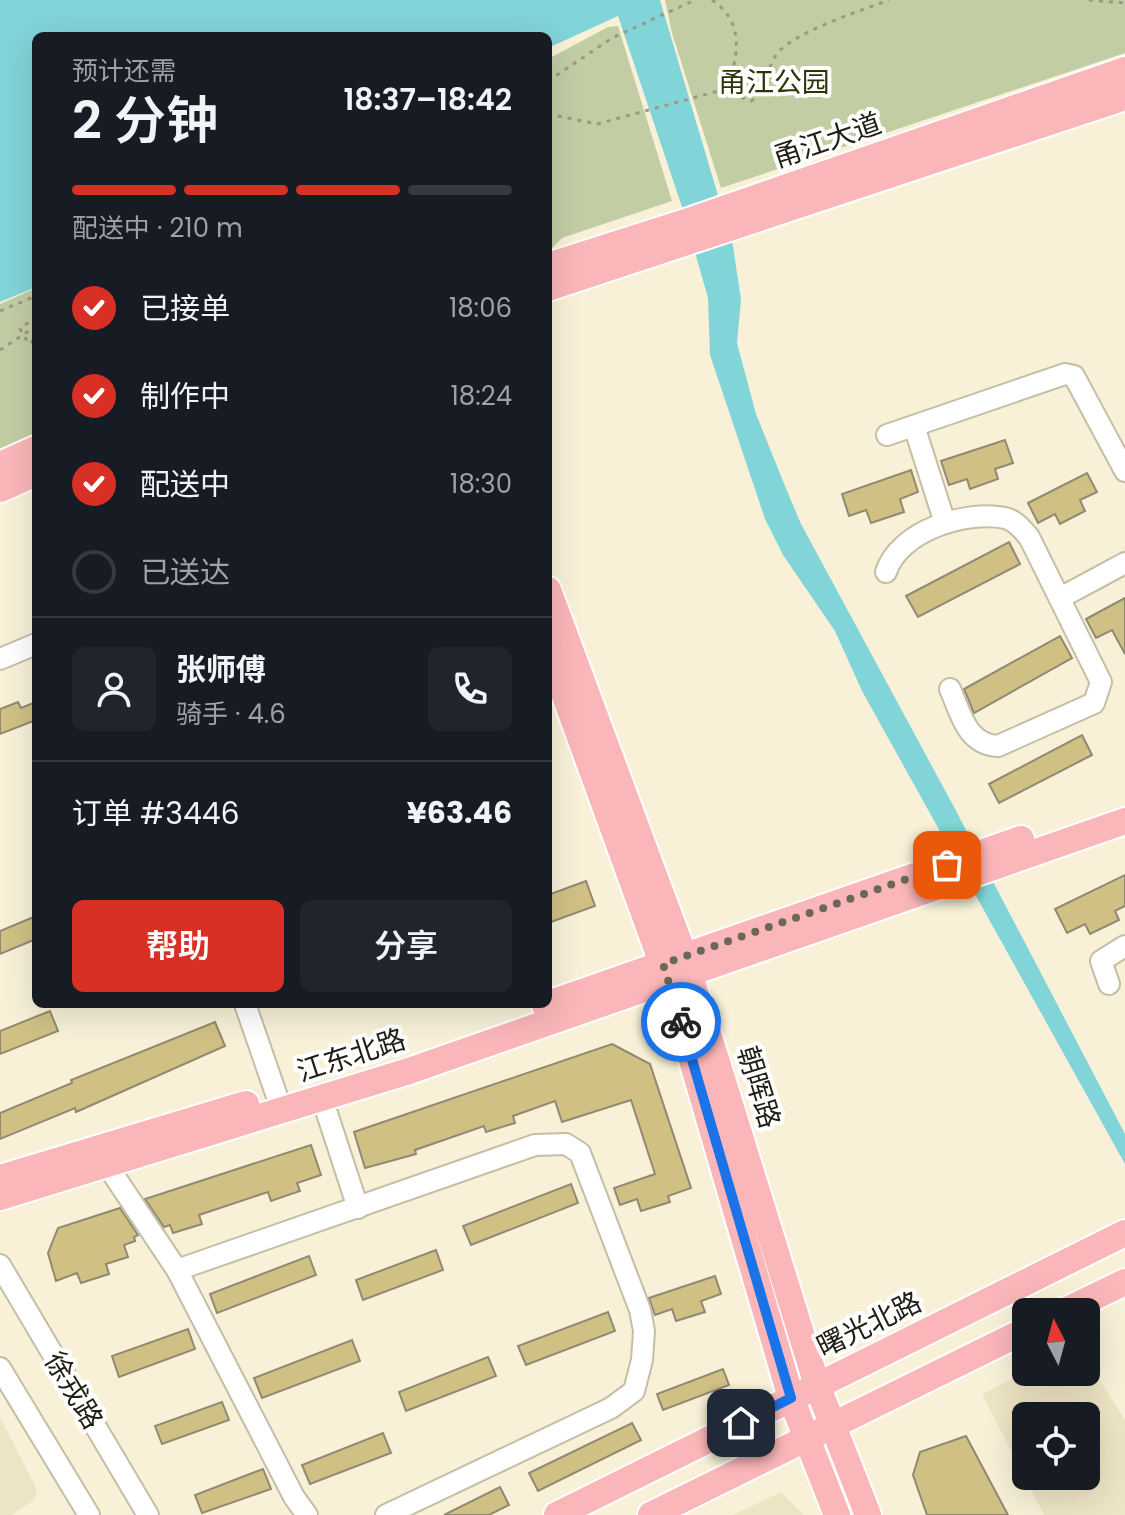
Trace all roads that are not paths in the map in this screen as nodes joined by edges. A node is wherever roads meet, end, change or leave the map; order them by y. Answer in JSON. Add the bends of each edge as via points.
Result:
{"nodes":[{"id":1,"x":1125,"y":70,"type":"edge"},
{"id":2,"x":1125,"y":97,"type":"edge"},
{"id":3,"x":733,"y":218,"type":"junction"},
{"id":4,"x":684,"y":234,"type":"junction"},
{"id":5,"x":552,"y":265,"type":"edge"},
{"id":6,"x":552,"y":286,"type":"edge"},
{"id":7,"x":914,"y":426,"type":"junction"},
{"id":8,"x":887,"y":435,"type":"dead end"},
{"id":9,"x":32,"y":451,"type":"edge"},
{"id":10,"x":0,"y":465,"type":"edge"},
{"id":11,"x":1125,"y":471,"type":"edge"},
{"id":12,"x":32,"y":475,"type":"edge"},
{"id":13,"x":0,"y":489,"type":"edge"},
{"id":14,"x":945,"y":523,"type":"junction"},
{"id":15,"x":1125,"y":563,"type":"edge"},
{"id":16,"x":886,"y":572,"type":"dead end"},
{"id":17,"x":1060,"y":598,"type":"junction"},
{"id":18,"x":552,"y":602,"type":"edge"},
{"id":19,"x":32,"y":646,"type":"edge"},
{"id":20,"x":0,"y":659,"type":"edge"},
{"id":21,"x":552,"y":659,"type":"edge"},
{"id":22,"x":950,"y":689,"type":"dead end"},
{"id":23,"x":1125,"y":803,"type":"edge"},
{"id":24,"x":1125,"y":821,"type":"edge"},
{"id":25,"x":1009,"y":852,"type":"junction"},
{"id":26,"x":1125,"y":946,"type":"edge"},
{"id":27,"x":677,"y":969,"type":"junction"},
{"id":28,"x":1109,"y":984,"type":"dead end"},
{"id":29,"x":246,"y":1008,"type":"edge"},
{"id":30,"x":322,"y":1098,"type":"junction"},
{"id":31,"x":280,"y":1103,"type":"junction"},
{"id":32,"x":107,"y":1165,"type":"junction"},
{"id":33,"x":0,"y":1178,"type":"edge"},
{"id":34,"x":0,"y":1197,"type":"edge"},
{"id":35,"x":358,"y":1208,"type":"junction"},
{"id":36,"x":1125,"y":1233,"type":"edge"},
{"id":37,"x":0,"y":1265,"type":"edge"},
{"id":38,"x":177,"y":1270,"type":"junction"},
{"id":39,"x":1125,"y":1282,"type":"edge"},
{"id":40,"x":1092,"y":1298,"type":"edge"},
{"id":41,"x":1012,"y":1337,"type":"edge"},
{"id":42,"x":0,"y":1368,"type":"edge"},
{"id":43,"x":817,"y":1385,"type":"junction"},
{"id":44,"x":791,"y":1398,"type":"junction"},
{"id":45,"x":832,"y":1423,"type":"junction"},
{"id":46,"x":806,"y":1436,"type":"junction"},
{"id":47,"x":82,"y":1513,"type":"edge"},
{"id":48,"x":148,"y":1515,"type":"edge"},
{"id":49,"x":307,"y":1515,"type":"edge"},
{"id":50,"x":386,"y":1515,"type":"edge"},
{"id":51,"x":557,"y":1515,"type":"edge"},
{"id":52,"x":651,"y":1515,"type":"edge"},
{"id":53,"x":837,"y":1515,"type":"edge"},
{"id":54,"x":868,"y":1515,"type":"edge"}],
"edges":[{"from":1,"to":3,"type":"main road","name":"甬江大道"},
{"from":2,"to":3,"type":"main road","name":"甬江大道"},
{"from":3,"to":4,"type":"main road","name":"甬江大道"},
{"from":4,"to":5,"type":"main road","name":"甬江大道"},
{"from":4,"to":6,"type":"main road","name":"甬江大道"},
{"from":7,"to":8,"type":"street"},
{"from":7,"to":11,"type":"street","via":[[1065,374],[1074,376]]},
{"from":7,"to":14,"type":"street"},
{"from":9,"to":10,"type":"main road"},
{"from":12,"to":13,"type":"main road"},
{"from":14,"to":16,"type":"street","via":[[901,546]]},
{"from":14,"to":17,"type":"street","via":[[1005,518],[1018,524]]},
{"from":15,"to":17,"type":"street"},
{"from":17,"to":22,"type":"street","via":[[1101,682],[1094,703],[1006,744],[985,746],[973,738]]},
{"from":18,"to":27,"type":"main road","name":"朝晖路"},
{"from":19,"to":20,"type":"street"},
{"from":21,"to":27,"type":"main road","name":"朝晖路"},
{"from":23,"to":25,"type":"main road","name":"江东北路"},
{"from":24,"to":25,"type":"main road","name":"江东北路"},
{"from":25,"to":27,"type":"main road","name":"江东北路"},
{"from":26,"to":28,"type":"street","via":[[1101,961]]},
{"from":27,"to":30,"type":"main road","name":"江东北路"},
{"from":27,"to":31,"type":"main road","name":"江东北路"},
{"from":27,"to":43,"type":"main road","name":"朝晖路"},
{"from":27,"to":44,"type":"main road","name":"朝晖路"},
{"from":29,"to":31,"type":"street"},
{"from":30,"to":31,"type":"main road","name":"江东北路"},
{"from":30,"to":35,"type":"street"},
{"from":31,"to":32,"type":"main road","name":"江东北路"},
{"from":31,"to":33,"type":"main road","name":"江东北路"},
{"from":32,"to":34,"type":"main road","name":"江东北路"},
{"from":32,"to":38,"type":"street"},
{"from":35,"to":38,"type":"street"},
{"from":35,"to":50,"type":"street","via":[[535,1145],[566,1144],[580,1153],[589,1173],[644,1331],[634,1391],[611,1408]]},
{"from":36,"to":43,"type":"main road","name":"曙光北路"},
{"from":37,"to":48,"type":"street","name":"徐戎路"},
{"from":38,"to":49,"type":"street"},
{"from":39,"to":40,"type":"main road"},
{"from":41,"to":45,"type":"main road"},
{"from":42,"to":47,"type":"street","name":"徐戎路"},
{"from":43,"to":44,"type":"main road","name":"曙光北路"},
{"from":43,"to":45,"type":"main road","name":"朝晖路"},
{"from":44,"to":46,"type":"main road","name":"朝晖路"},
{"from":44,"to":51,"type":"main road","name":"曙光北路"},
{"from":45,"to":46,"type":"main road"},
{"from":45,"to":54,"type":"main road","name":"朝晖路"},
{"from":46,"to":52,"type":"main road"},
{"from":46,"to":53,"type":"main road","name":"朝晖路"}]}
